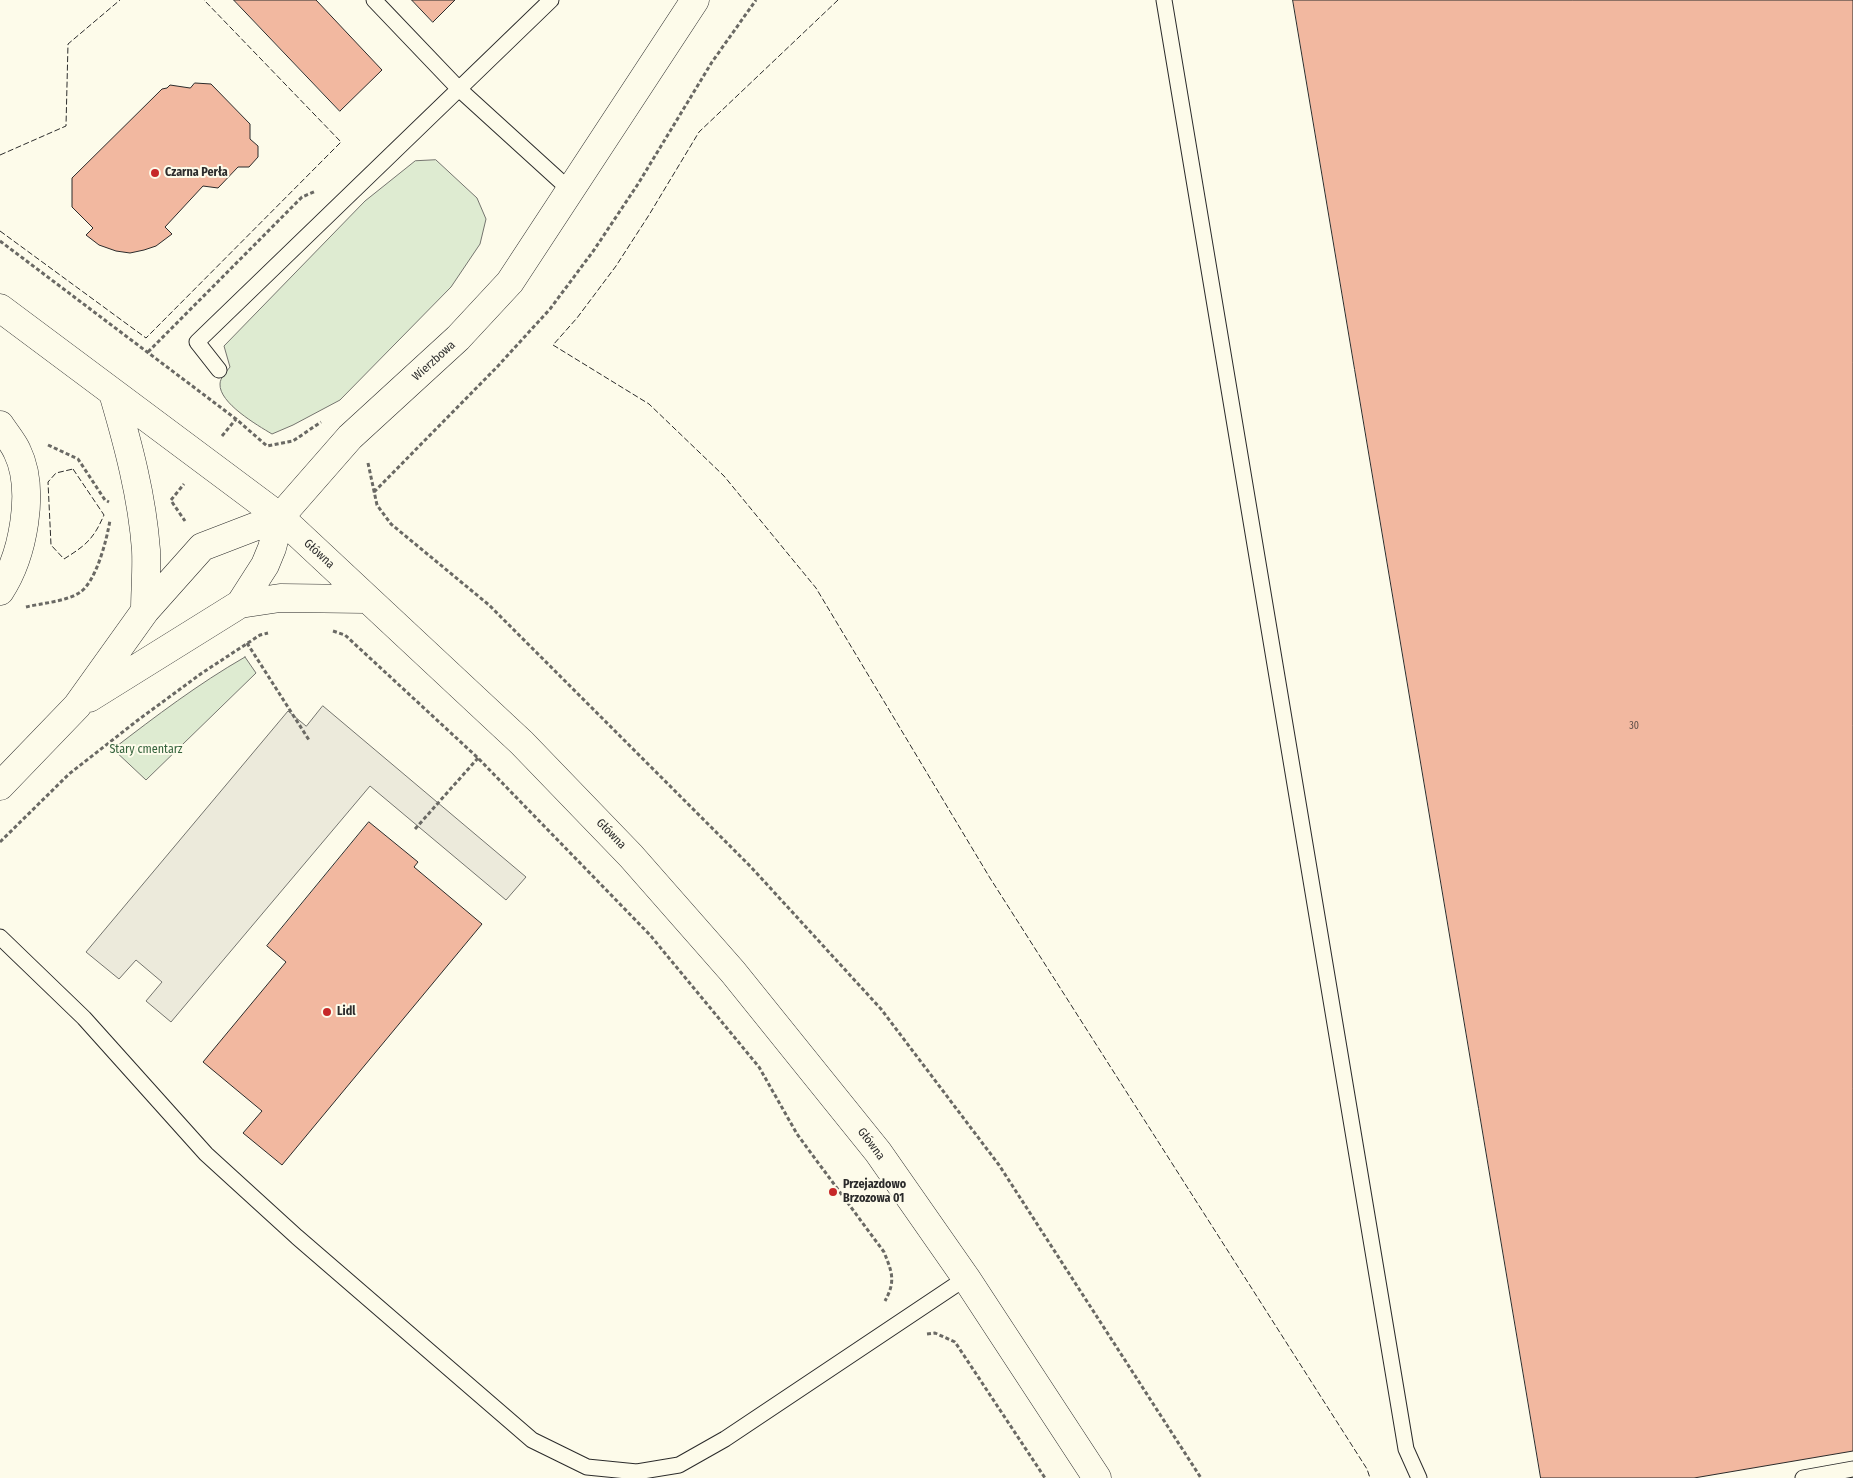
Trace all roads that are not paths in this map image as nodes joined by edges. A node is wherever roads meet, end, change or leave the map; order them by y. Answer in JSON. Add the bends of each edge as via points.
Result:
{"nodes":[{"id":1,"x":374,"y":0,"type":"edge"},
{"id":2,"x":551,"y":0,"type":"edge"},
{"id":3,"x":695,"y":0,"type":"edge"},
{"id":4,"x":1164,"y":0,"type":"edge"},
{"id":5,"x":459,"y":89,"type":"junction"},
{"id":6,"x":570,"y":190,"type":"junction"},
{"id":7,"x":0,"y":308,"type":"edge"},
{"id":8,"x":219,"y":370,"type":"dead end"},
{"id":9,"x":113,"y":393,"type":"junction"},
{"id":10,"x":0,"y":425,"type":"edge"},
{"id":11,"x":280,"y":517,"type":"junction"},
{"id":12,"x":366,"y":599,"type":"junction"},
{"id":13,"x":8,"y":600,"type":"edge"},
{"id":14,"x":240,"y":604,"type":"junction"},
{"id":15,"x":145,"y":611,"type":"junction"},
{"id":16,"x":77,"y":706,"type":"junction"},
{"id":17,"x":0,"y":786,"type":"edge"},
{"id":18,"x":0,"y":937,"type":"edge"},
{"id":19,"x":966,"y":1278,"type":"junction"},
{"id":20,"x":1853,"y":1469,"type":"edge"},
{"id":21,"x":1096,"y":1478,"type":"edge"},
{"id":22,"x":1419,"y":1478,"type":"edge"},
{"id":23,"x":1803,"y":1478,"type":"edge"}],
"edges":[{"from":1,"to":5,"type":"lane"},
{"from":2,"to":5,"type":"lane"},
{"from":3,"to":6,"type":"main road","name":"Wierzbowa"},
{"from":4,"to":22,"type":"lane","via":[[1406,1448]]},
{"from":5,"to":6,"type":"lane"},
{"from":5,"to":8,"type":"lane","via":[[197,342]]},
{"from":6,"to":11,"type":"main road","name":"Wierzbowa","via":[[510,282],[458,338],[350,437]]},
{"from":7,"to":9,"type":"main road","name":"Główna"},
{"from":9,"to":11,"type":"main road","name":"Główna"},
{"from":9,"to":15,"type":"main road","via":[[140,500],[146,551]]},
{"from":10,"to":13,"type":"main road","via":[[17,451],[26,499],[24,530]]},
{"from":11,"to":12,"type":"main road","name":"Główna"},
{"from":11,"to":14,"type":"main road","via":[[265,565]]},
{"from":11,"to":15,"type":"main road","via":[[202,547]]},
{"from":12,"to":14,"type":"main road","via":[[280,598]]},
{"from":12,"to":19,"type":"main road","name":"Główna","via":[[522,743],[631,856],[733,972],[824,1083],[878,1152]]},
{"from":14,"to":16,"type":"main road"},
{"from":15,"to":16,"type":"main road"},
{"from":16,"to":17,"type":"main road"},
{"from":18,"to":19,"type":"lane","via":[[84,1018],[206,1154],[297,1237],[532,1440],[587,1467],[637,1472],[679,1464],[725,1439]]},
{"from":19,"to":21,"type":"main road","name":"Główna"},
{"from":20,"to":23,"type":"lane"}]}
